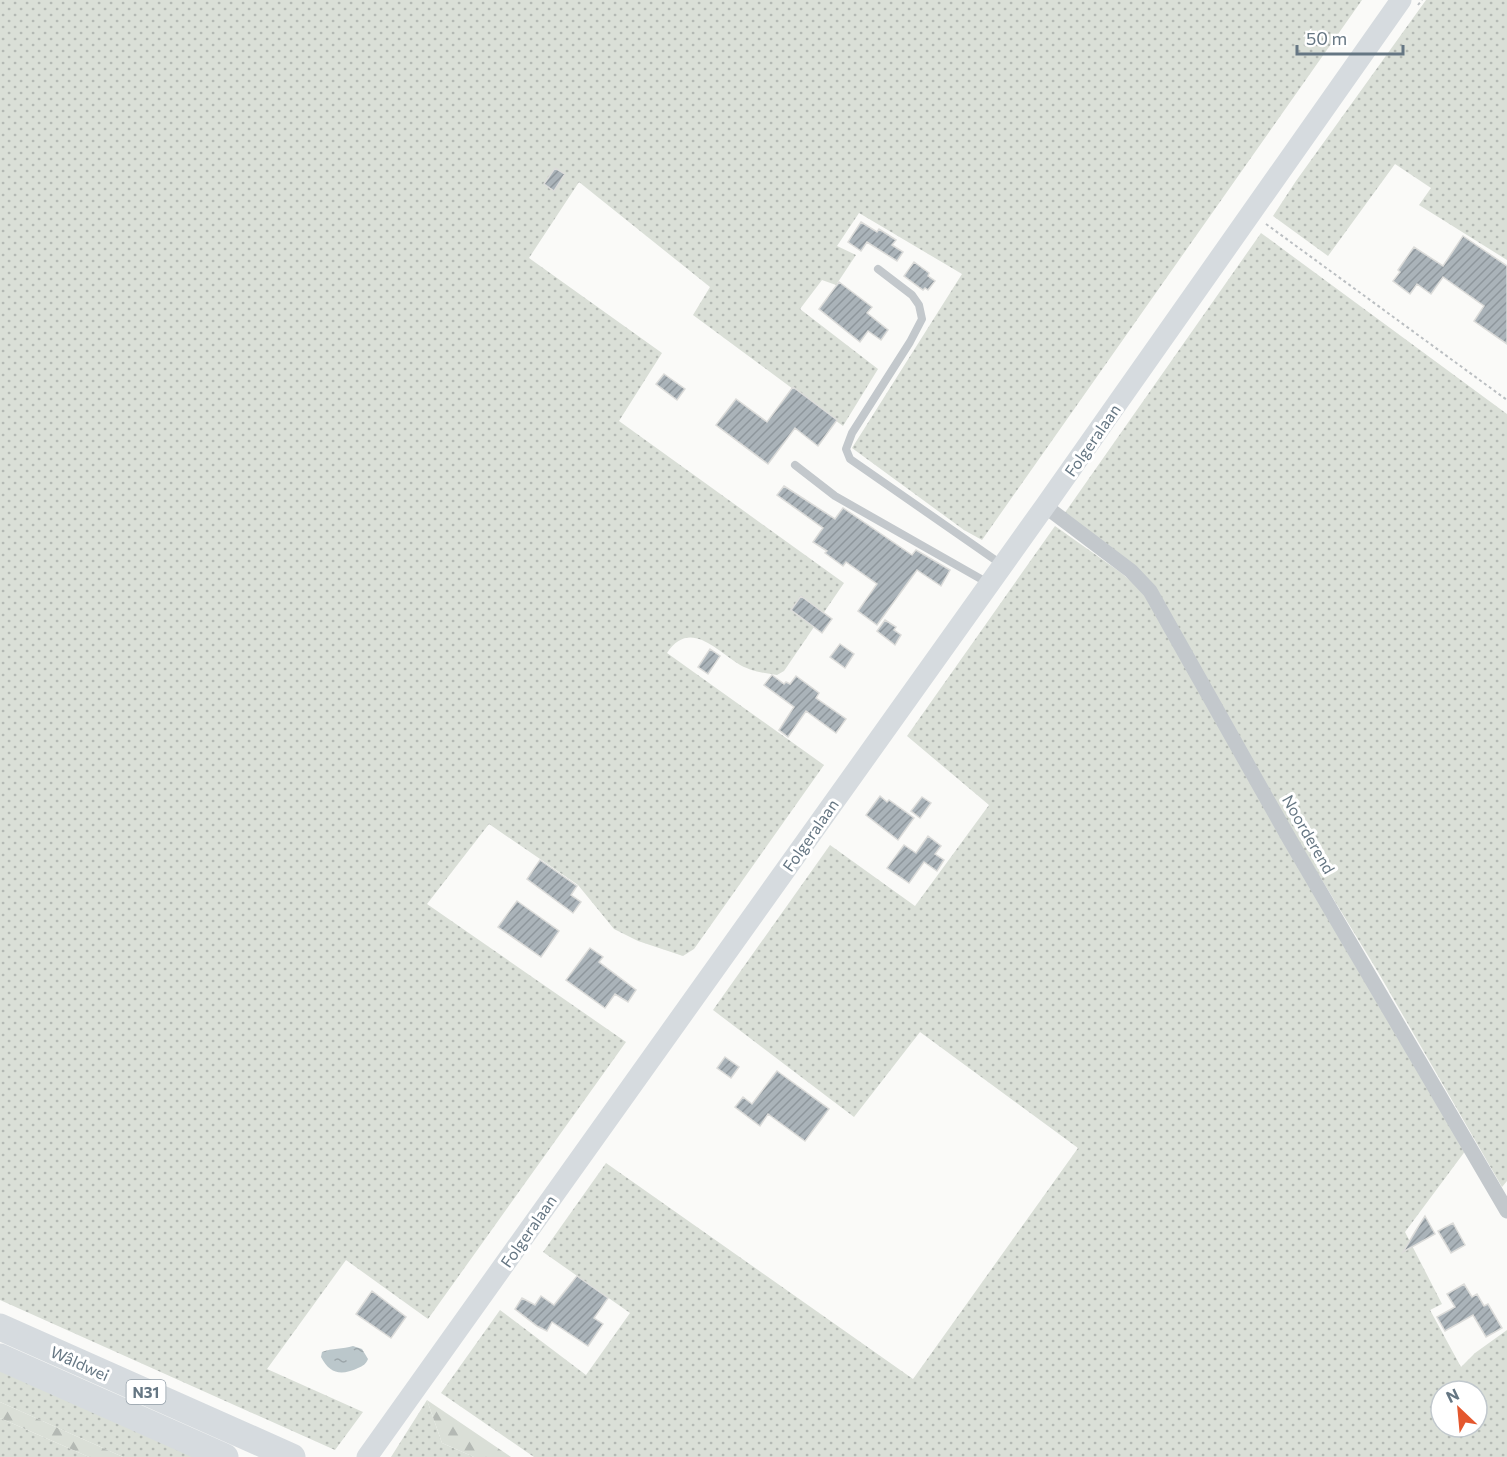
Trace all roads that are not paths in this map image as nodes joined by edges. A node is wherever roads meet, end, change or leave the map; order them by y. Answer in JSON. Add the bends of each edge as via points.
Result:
{"nodes":[{"id":1,"x":1401,"y":0,"type":"edge"},
{"id":2,"x":878,"y":268,"type":"dead end"},
{"id":3,"x":795,"y":465,"type":"dead end"},
{"id":4,"x":1045,"y":506,"type":"junction"},
{"id":5,"x":1003,"y":565,"type":"junction"},
{"id":6,"x":989,"y":584,"type":"junction"},
{"id":7,"x":1507,"y":1211,"type":"edge"},
{"id":8,"x":0,"y":1327,"type":"edge"},
{"id":9,"x":0,"y":1357,"type":"edge"},
{"id":10,"x":225,"y":1457,"type":"edge"},
{"id":11,"x":292,"y":1457,"type":"edge"},
{"id":12,"x":367,"y":1457,"type":"edge"}],
"edges":[{"from":1,"to":4,"type":"main road","name":"Folgeralaan"},
{"from":2,"to":5,"type":"lane","via":[[912,295],[919,305],[921,319],[852,433],[846,448],[850,459]]},
{"from":3,"to":6,"type":"lane","via":[[835,496]]},
{"from":4,"to":5,"type":"main road","name":"Folgeralaan"},
{"from":4,"to":7,"type":"street","name":"Noorderend","via":[[1131,571],[1150,591]]},
{"from":5,"to":6,"type":"main road","name":"Folgeralaan"},
{"from":6,"to":12,"type":"main road","name":"Folgeralaan"},
{"from":8,"to":11,"type":"highway","name":"Wâldwei","number":"N31"},
{"from":9,"to":10,"type":"highway","name":"Wâldwei","number":"N31"}]}
